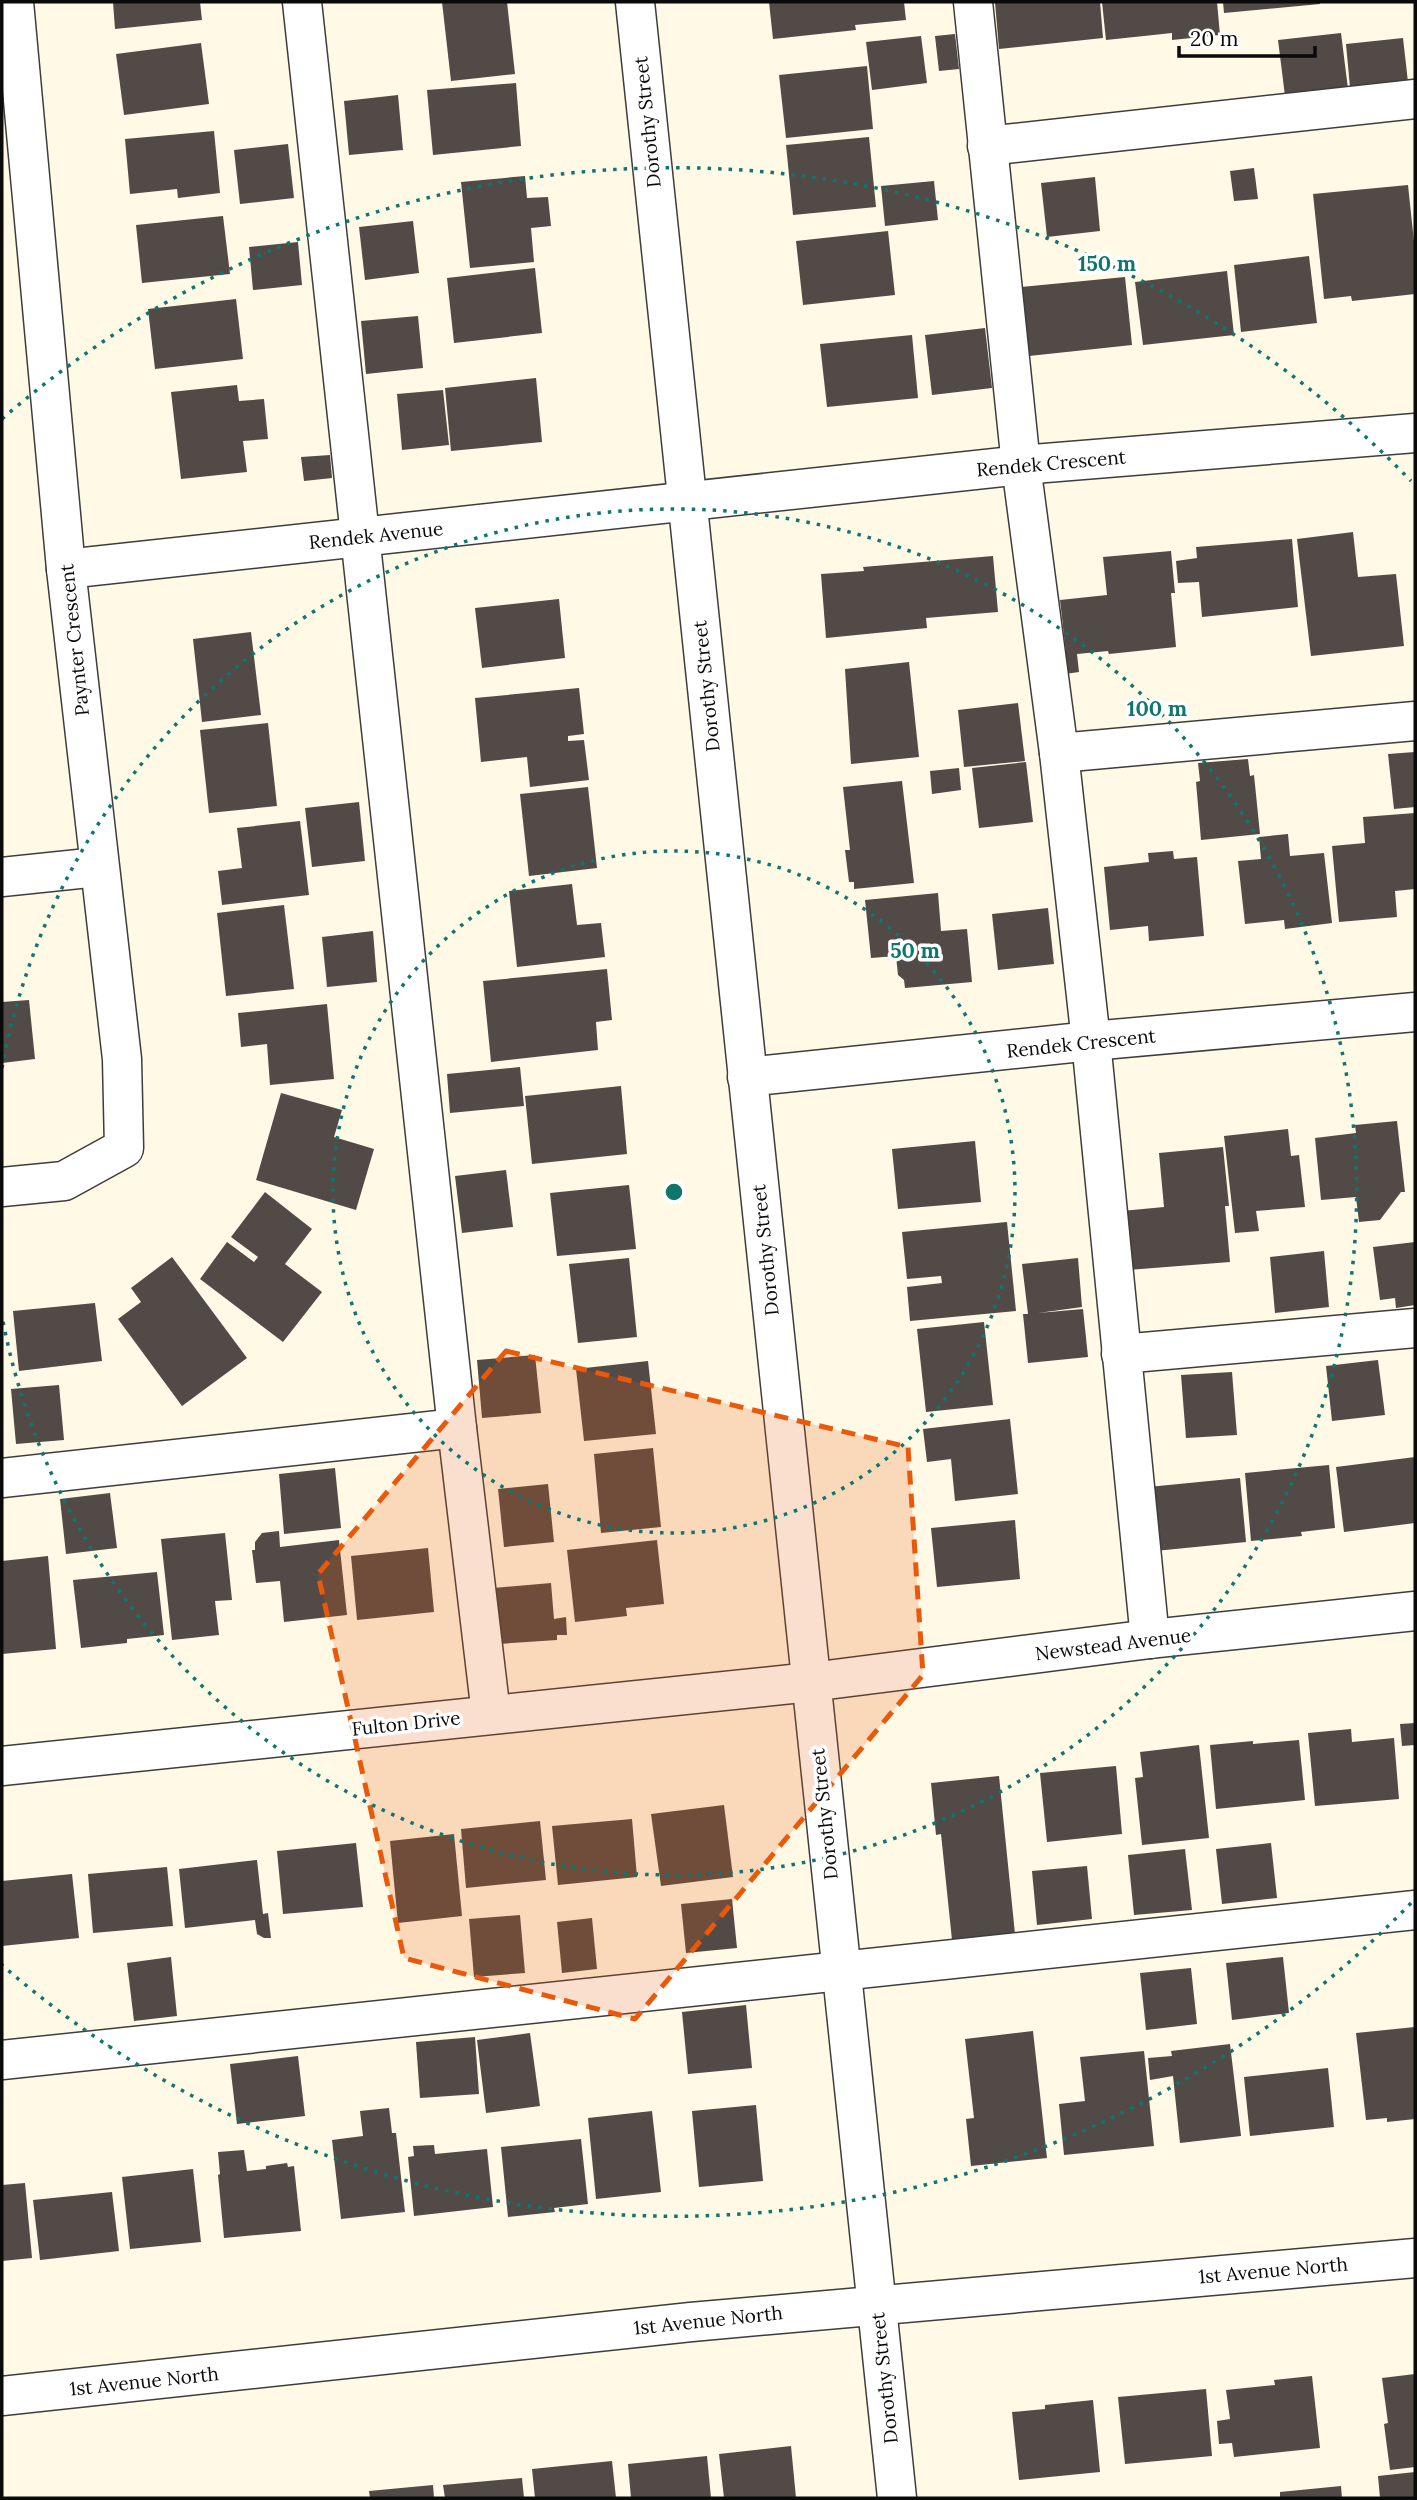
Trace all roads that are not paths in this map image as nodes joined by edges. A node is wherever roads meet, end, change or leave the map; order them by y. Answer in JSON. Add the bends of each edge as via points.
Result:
{"nodes":[{"id":1,"x":14,"y":2,"type":"edge"},
{"id":2,"x":302,"y":2,"type":"edge"},
{"id":3,"x":635,"y":2,"type":"edge"},
{"id":4,"x":972,"y":2,"type":"edge"},
{"id":5,"x":2,"y":4,"type":"edge"},
{"id":6,"x":1415,"y":99,"type":"edge"},
{"id":7,"x":987,"y":146,"type":"junction"},
{"id":8,"x":1415,"y":433,"type":"edge"},
{"id":9,"x":1021,"y":465,"type":"junction"},
{"id":10,"x":687,"y":501,"type":"junction"},
{"id":11,"x":360,"y":537,"type":"junction"},
{"id":12,"x":66,"y":569,"type":"junction"},
{"id":13,"x":1415,"y":721,"type":"edge"},
{"id":14,"x":1059,"y":753,"type":"junction"},
{"id":15,"x":98,"y":867,"type":"junction"},
{"id":16,"x":2,"y":877,"type":"edge"},
{"id":17,"x":1415,"y":1012,"type":"edge"},
{"id":18,"x":1091,"y":1041,"type":"junction"},
{"id":19,"x":747,"y":1077,"type":"junction"},
{"id":20,"x":2,"y":1188,"type":"edge"},
{"id":21,"x":1415,"y":1328,"type":"edge"},
{"id":22,"x":1122,"y":1354,"type":"junction"},
{"id":23,"x":457,"y":1428,"type":"junction"},
{"id":24,"x":2,"y":1478,"type":"edge"},
{"id":25,"x":1415,"y":1611,"type":"edge"},
{"id":26,"x":1150,"y":1639,"type":"junction"},
{"id":27,"x":811,"y":1682,"type":"junction"},
{"id":28,"x":491,"y":1714,"type":"junction"},
{"id":29,"x":2,"y":1766,"type":"edge"},
{"id":30,"x":1415,"y":1910,"type":"edge"},
{"id":31,"x":840,"y":1969,"type":"junction"},
{"id":32,"x":2,"y":2060,"type":"edge"},
{"id":33,"x":1415,"y":2258,"type":"edge"},
{"id":34,"x":875,"y":2304,"type":"junction"},
{"id":35,"x":2,"y":2396,"type":"edge"},
{"id":36,"x":897,"y":2498,"type":"edge"}],
"edges":[{"from":1,"to":5,"type":"street"},
{"from":1,"to":12,"type":"street","name":"Paynter Crescent"},
{"from":2,"to":11,"type":"street"},
{"from":3,"to":10,"type":"street","name":"Dorothy Street"},
{"from":4,"to":7,"type":"street"},
{"from":6,"to":7,"type":"street"},
{"from":7,"to":9,"type":"street"},
{"from":8,"to":9,"type":"street","name":"Rendek Crescent"},
{"from":9,"to":10,"type":"street","name":"Rendek Crescent"},
{"from":9,"to":14,"type":"street"},
{"from":10,"to":11,"type":"street","name":"Rendek Avenue"},
{"from":10,"to":19,"type":"street","name":"Dorothy Street"},
{"from":11,"to":12,"type":"street","name":"Rendek Avenue"},
{"from":11,"to":23,"type":"street"},
{"from":12,"to":15,"type":"street","name":"Paynter Crescent"},
{"from":13,"to":14,"type":"street"},
{"from":14,"to":18,"type":"street"},
{"from":15,"to":16,"type":"street"},
{"from":15,"to":20,"type":"street","name":"Paynter Crescent","via":[[122,1059],[124,1149],[64,1181]]},
{"from":17,"to":18,"type":"street","name":"Rendek Crescent"},
{"from":18,"to":19,"type":"street","name":"Rendek Crescent"},
{"from":18,"to":22,"type":"street"},
{"from":19,"to":27,"type":"street","name":"Dorothy Street"},
{"from":21,"to":22,"type":"street"},
{"from":22,"to":26,"type":"street"},
{"from":23,"to":24,"type":"street"},
{"from":23,"to":28,"type":"street"},
{"from":25,"to":26,"type":"street","name":"Newstead Avenue"},
{"from":26,"to":27,"type":"street","name":"Newstead Avenue"},
{"from":27,"to":28,"type":"street","name":"Fulton Drive"},
{"from":27,"to":31,"type":"street","name":"Dorothy Street"},
{"from":28,"to":29,"type":"street","name":"Fulton Drive"},
{"from":30,"to":31,"type":"street"},
{"from":31,"to":32,"type":"street"},
{"from":31,"to":34,"type":"street","name":"Dorothy Street"},
{"from":33,"to":34,"type":"street","name":"1st Avenue North"},
{"from":34,"to":35,"type":"street","name":"1st Avenue North"},
{"from":34,"to":36,"type":"street","name":"Dorothy Street"}]}
